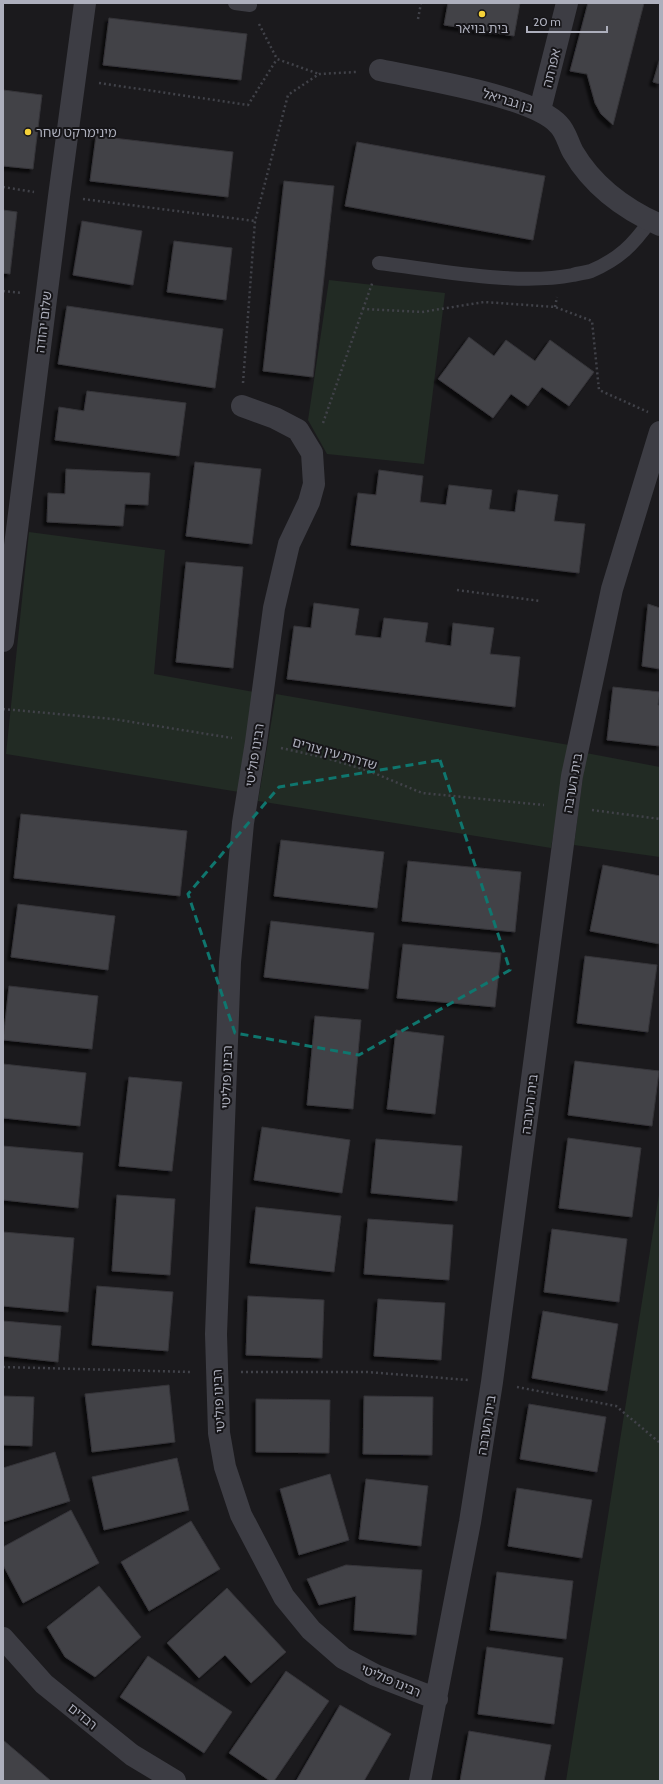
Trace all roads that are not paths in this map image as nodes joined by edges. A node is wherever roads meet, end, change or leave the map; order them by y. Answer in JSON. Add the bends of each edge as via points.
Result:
{"nodes":[{"id":1,"x":85,"y":3,"type":"edge"},
{"id":2,"x":235,"y":3,"type":"edge"},
{"id":3,"x":567,"y":3,"type":"edge"},
{"id":4,"x":250,"y":5,"type":"road end"},
{"id":5,"x":380,"y":70,"type":"road end"},
{"id":6,"x":540,"y":110,"type":"junction"},
{"id":7,"x":655,"y":223,"type":"edge"},
{"id":8,"x":379,"y":263,"type":"road end"},
{"id":9,"x":242,"y":406,"type":"dead end"},
{"id":10,"x":660,"y":432,"type":"edge"},
{"id":11,"x":3,"y":641,"type":"edge"},
{"id":12,"x":3,"y":1638,"type":"edge"},
{"id":13,"x":437,"y":1699,"type":"junction"},
{"id":14,"x":175,"y":1781,"type":"edge"},
{"id":15,"x":420,"y":1781,"type":"edge"}],
"edges":[{"from":1,"to":11,"type":"street","name":"שלום יהודה"},
{"from":2,"to":4,"type":"lane"},
{"from":3,"to":6,"type":"street","name":"אפרתה"},
{"from":5,"to":6,"type":"street","name":"בן גבריאל","via":[[498,96]]},
{"from":6,"to":7,"type":"street","name":"בן גבריאל","via":[[560,125],[587,173],[613,199]]},
{"from":7,"to":8,"type":"lane","via":[[634,244],[614,258],[590,271],[560,277],[496,276]]},
{"from":9,"to":13,"type":"street","name":"רבינו פוליטי","via":[[298,430],[312,453],[314,484],[309,502],[289,544],[274,608],[243,823],[230,962],[216,1334],[219,1433],[225,1467],[241,1516],[284,1597],[311,1630],[343,1658],[375,1675]]},
{"from":10,"to":13,"type":"street","name":"בית הערבה","via":[[612,589],[572,776],[492,1382],[470,1522]]},
{"from":12,"to":14,"type":"street","name":"רבדים","via":[[44,1684],[132,1755]]},
{"from":13,"to":15,"type":"street","name":"בית הערבה"}]}
